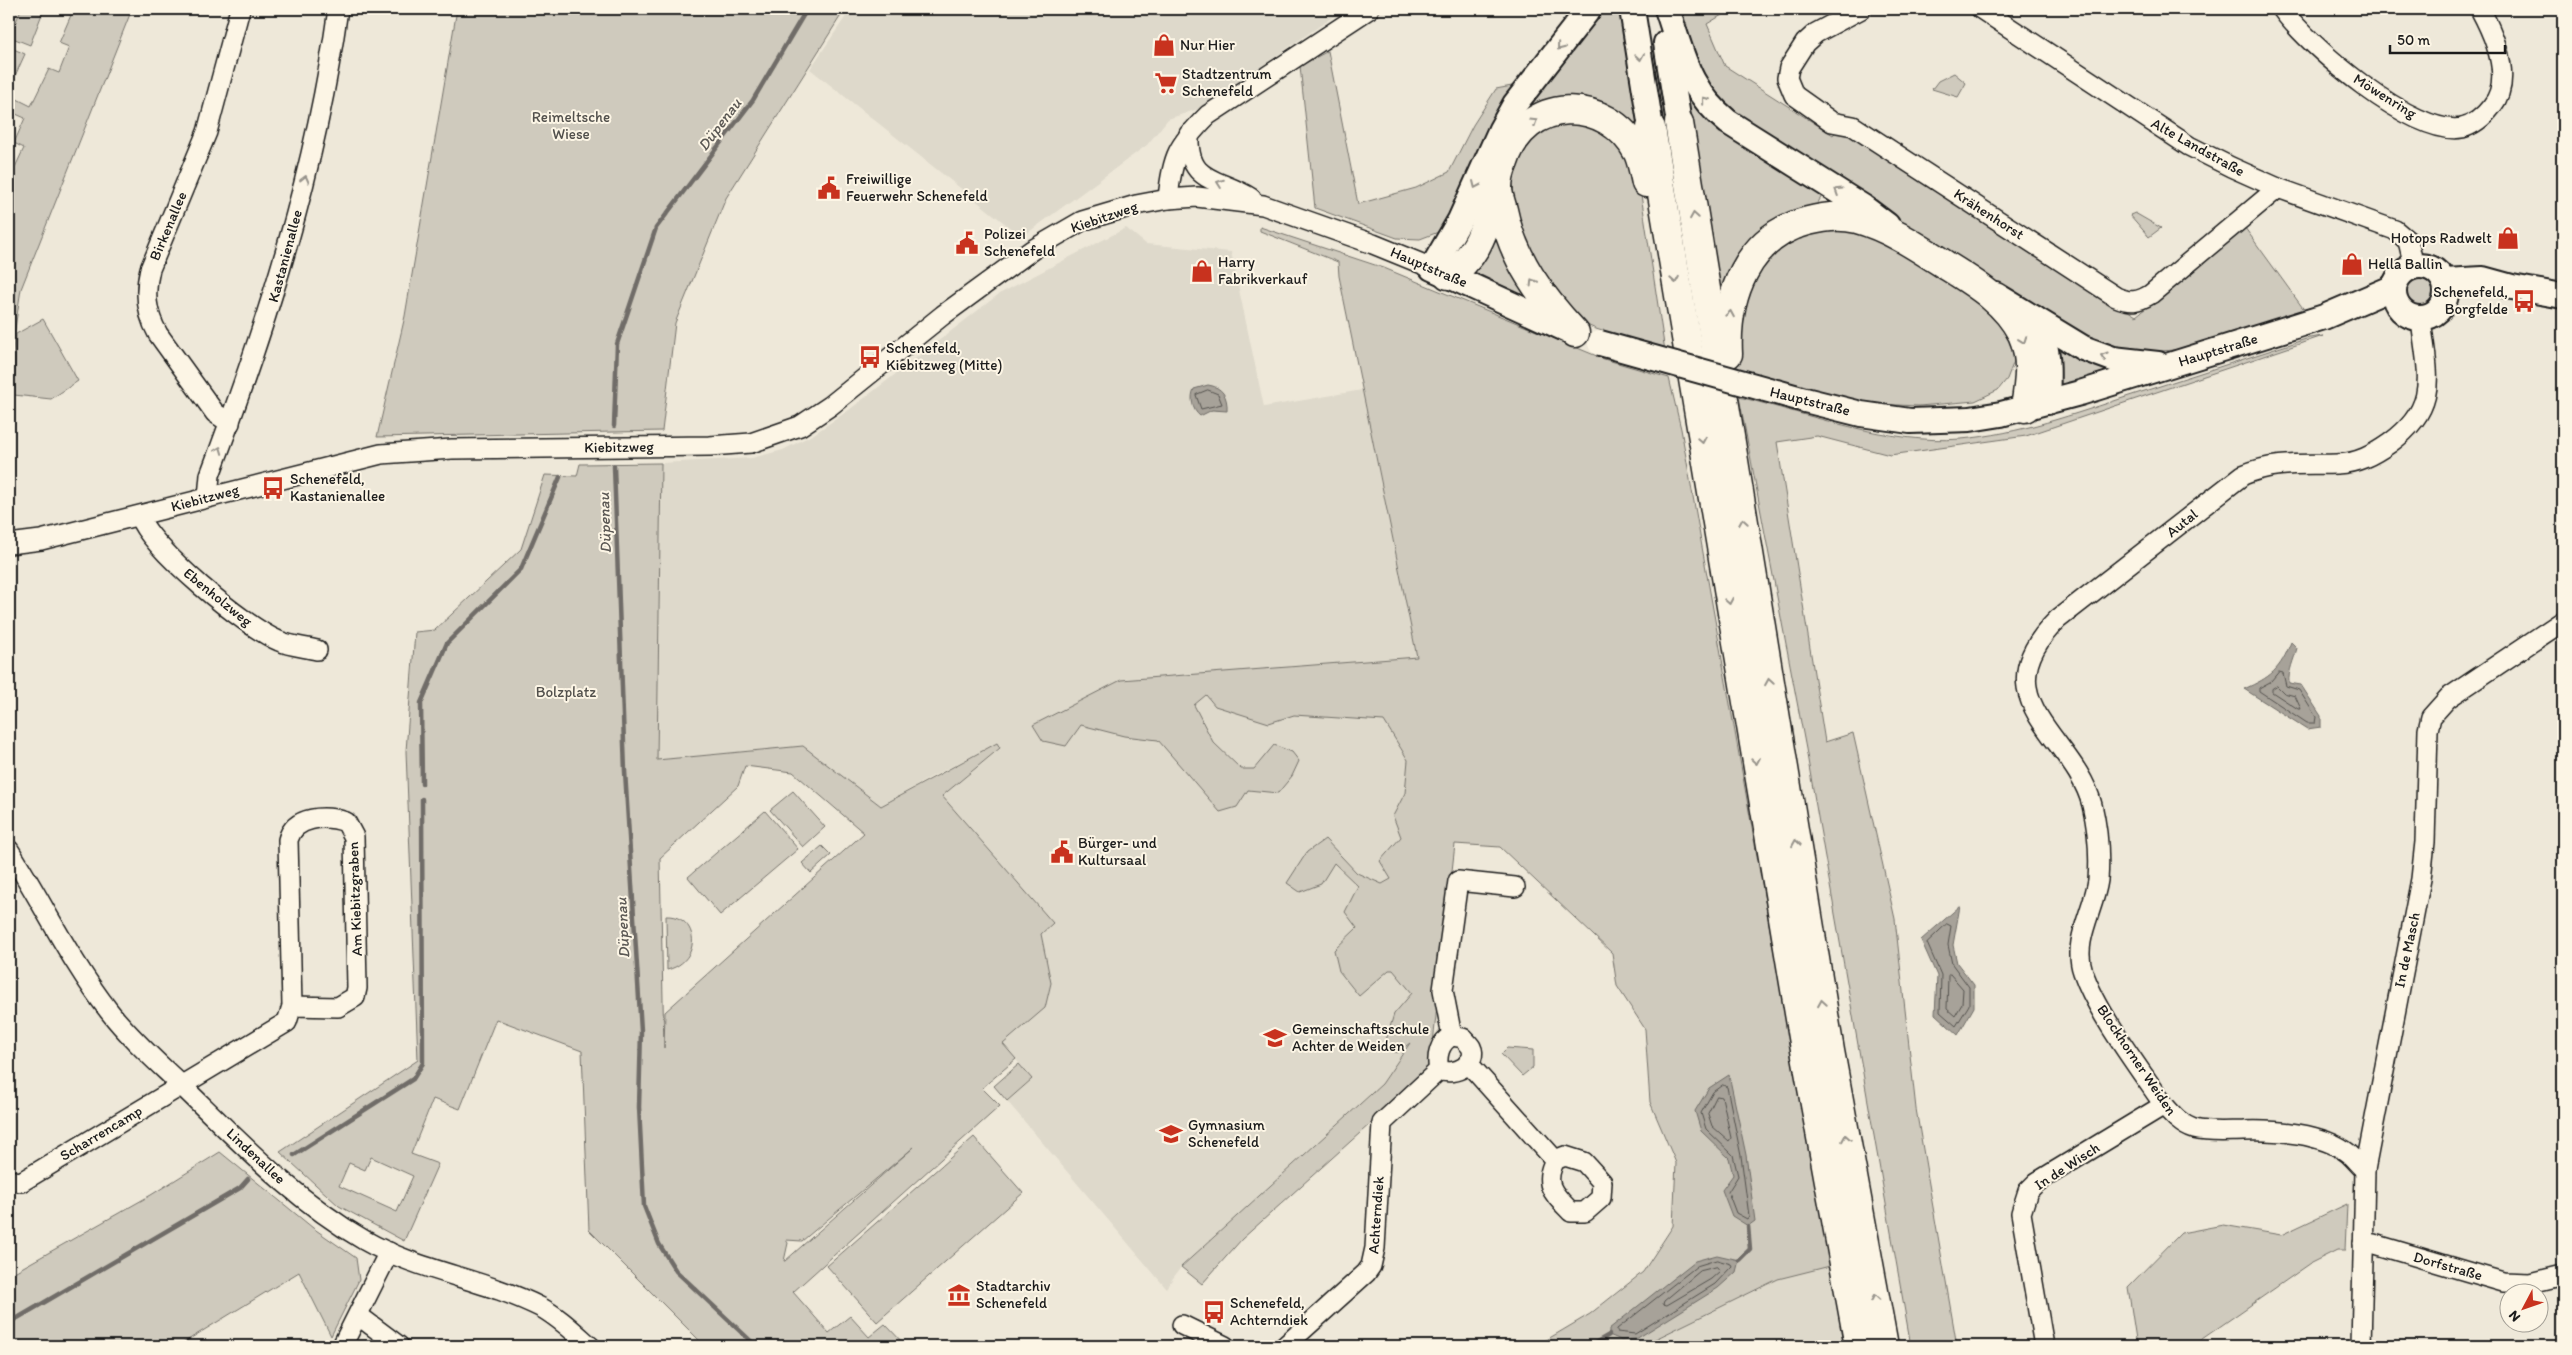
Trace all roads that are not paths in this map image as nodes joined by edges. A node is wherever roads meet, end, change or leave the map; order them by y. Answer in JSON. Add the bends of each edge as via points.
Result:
{"nodes":[{"id":1,"x":240,"y":9,"type":"edge"},
{"id":2,"x":338,"y":9,"type":"edge"},
{"id":3,"x":1369,"y":9,"type":"edge"},
{"id":4,"x":1589,"y":9,"type":"edge"},
{"id":5,"x":1632,"y":9,"type":"edge"},
{"id":6,"x":1661,"y":9,"type":"edge"},
{"id":7,"x":1667,"y":9,"type":"edge"},
{"id":8,"x":1862,"y":9,"type":"edge"},
{"id":9,"x":1981,"y":9,"type":"edge"},
{"id":10,"x":2282,"y":9,"type":"edge"},
{"id":11,"x":2480,"y":9,"type":"edge"},
{"id":12,"x":1679,"y":123,"type":"joint"},
{"id":13,"x":1651,"y":128,"type":"joint"},
{"id":14,"x":1189,"y":134,"type":"junction"},
{"id":15,"x":1498,"y":188,"type":"junction"},
{"id":16,"x":2278,"y":188,"type":"junction"},
{"id":17,"x":1168,"y":199,"type":"junction"},
{"id":18,"x":1263,"y":205,"type":"junction"},
{"id":19,"x":1311,"y":221,"type":"joint"},
{"id":20,"x":1668,"y":239,"type":"junction"},
{"id":21,"x":1906,"y":240,"type":"junction"},
{"id":22,"x":2414,"y":266,"type":"junction"},
{"id":23,"x":1440,"y":271,"type":"junction"},
{"id":24,"x":1983,"y":289,"type":"junction"},
{"id":25,"x":2445,"y":290,"type":"junction"},
{"id":26,"x":2563,"y":296,"type":"edge"},
{"id":27,"x":2396,"y":297,"type":"junction"},
{"id":28,"x":2034,"y":318,"type":"junction"},
{"id":29,"x":2421,"y":319,"type":"junction"},
{"id":30,"x":1588,"y":338,"type":"junction"},
{"id":31,"x":2170,"y":364,"type":"junction"},
{"id":32,"x":2036,"y":405,"type":"junction"},
{"id":33,"x":230,"y":423,"type":"junction"},
{"id":34,"x":1728,"y":432,"type":"junction"},
{"id":35,"x":208,"y":497,"type":"junction"},
{"id":36,"x":139,"y":516,"type":"junction"},
{"id":37,"x":9,"y":544,"type":"edge"},
{"id":38,"x":2563,"y":621,"type":"edge"},
{"id":39,"x":317,"y":650,"type":"dead end"},
{"id":40,"x":2092,"y":806,"type":"joint"},
{"id":41,"x":10,"y":855,"type":"edge"},
{"id":42,"x":1515,"y":887,"type":"dead end"},
{"id":43,"x":292,"y":1006,"type":"junction"},
{"id":44,"x":1452,"y":1036,"type":"junction"},
{"id":45,"x":1468,"y":1063,"type":"junction"},
{"id":46,"x":1439,"y":1070,"type":"junction"},
{"id":47,"x":181,"y":1085,"type":"junction"},
{"id":48,"x":2164,"y":1105,"type":"junction"},
{"id":49,"x":1555,"y":1160,"type":"dead end"},
{"id":50,"x":2365,"y":1170,"type":"junction"},
{"id":51,"x":13,"y":1184,"type":"edge"},
{"id":52,"x":2363,"y":1243,"type":"junction"},
{"id":53,"x":390,"y":1252,"type":"junction"},
{"id":54,"x":2563,"y":1275,"type":"edge"},
{"id":55,"x":358,"y":1316,"type":"junction"},
{"id":56,"x":1182,"y":1325,"type":"dead end"},
{"id":57,"x":342,"y":1346,"type":"edge"},
{"id":58,"x":398,"y":1346,"type":"edge"},
{"id":59,"x":590,"y":1346,"type":"edge"},
{"id":60,"x":1224,"y":1346,"type":"edge"},
{"id":61,"x":1285,"y":1346,"type":"edge"},
{"id":62,"x":1859,"y":1346,"type":"edge"},
{"id":63,"x":1884,"y":1346,"type":"edge"},
{"id":64,"x":2044,"y":1346,"type":"edge"},
{"id":65,"x":2361,"y":1346,"type":"edge"}],
"edges":[{"from":1,"to":33,"type":"street","name":"Birkenallee","via":[[209,124],[150,269],[146,295],[151,321],[158,334],[215,412]]},
{"from":33,"to":2,"type":"street","name":"Kastanienallee","one_way":true,"via":[[269,313],[296,217],[324,102]]},
{"from":3,"to":14,"type":"street","via":[[1208,115]]},
{"from":4,"to":23,"type":"main road","one_way":true,"via":[[1515,104],[1460,220]]},
{"from":5,"to":13,"type":"main road","one_way":true},
{"from":6,"to":12,"type":"main road"},
{"from":21,"to":7,"type":"main road","one_way":true,"via":[[1864,207],[1714,111],[1692,82]]},
{"from":8,"to":16,"type":"street","name":"Krähenhorst","via":[[1816,33],[1806,43],[1789,68],[1787,78],[1794,96],[1832,122],[1852,126],[2116,297],[2128,302],[2151,294]]},
{"from":9,"to":16,"type":"street","name":"Alte Landstraße","via":[[2189,146]]},
{"from":10,"to":11,"type":"street","name":"Möwenring","via":[[2322,52],[2382,98],[2412,116],[2463,128],[2477,121],[2500,92],[2500,60]]},
{"from":34,"to":12,"type":"highway","one_way":true},
{"from":13,"to":20,"type":"highway"},
{"from":14,"to":17,"type":"street","via":[[1177,151],[1170,172]]},
{"from":18,"to":14,"type":"street","name":"Kiebitzweg","one_way":true,"via":[[1201,173],[1188,151]]},
{"from":15,"to":20,"type":"highway","one_way":true,"via":[[1506,153],[1522,130],[1533,121],[1565,110],[1592,113],[1615,124],[1639,155],[1649,206]]},
{"from":15,"to":23,"type":"highway","via":[[1477,248],[1463,266]]},
{"from":30,"to":15,"type":"highway","one_way":true,"via":[[1539,291],[1522,265],[1507,231]]},
{"from":16,"to":22,"type":"street","name":"Alte Landstraße","via":[[2395,230],[2408,241]]},
{"from":17,"to":18,"type":"street","name":"Kiebitzweg","via":[[1227,199]]},
{"from":17,"to":35,"type":"street","name":"Kiebitzweg","via":[[1082,221],[1053,237],[943,315],[830,406],[800,426],[776,436],[751,443],[710,446],[381,454]]},
{"from":18,"to":19,"type":"street","name":"Kiebitzweg"},
{"from":19,"to":23,"type":"street","name":"Hauptstraße"},
{"from":20,"to":62,"type":"highway","one_way":true,"via":[[1804,1045]]},
{"from":21,"to":24,"type":"highway"},
{"from":34,"to":21,"type":"highway","one_way":true,"via":[[1727,343],[1731,308],[1750,257],[1761,245],[1782,229],[1817,218],[1836,217],[1856,219]]},
{"from":22,"to":25,"type":"main road","via":[[2432,269]]},
{"from":22,"to":27,"type":"main road","name":"Hauptstraße","via":[[2400,275]]},
{"from":23,"to":30,"type":"main road","name":"Hauptstraße"},
{"from":24,"to":28,"type":"main road","via":[[2008,300]]},
{"from":24,"to":32,"type":"highway","one_way":true,"via":[[2004,307],[2023,336]]},
{"from":25,"to":26,"type":"main road","via":[[2483,279],[2512,288]]},
{"from":25,"to":29,"type":"main road","via":[[2437,313]]},
{"from":27,"to":29,"type":"main road","via":[[2408,316]]},
{"from":27,"to":31,"type":"main road","name":"Hauptstraße"},
{"from":31,"to":28,"type":"main road","one_way":true,"via":[[2129,362],[2097,354]]},
{"from":28,"to":32,"type":"main road","via":[[2046,347]]},
{"from":29,"to":40,"type":"street","name":"Autal","via":[[2428,385],[2419,415],[2405,432],[2375,454],[2358,461],[2278,464],[2243,475],[2046,631],[2030,663],[2030,696],[2037,716],[2081,779]]},
{"from":30,"to":32,"type":"main road","name":"Hauptstraße","bridge":true,"via":[[1861,414],[1910,421],[1970,419]]},
{"from":31,"to":32,"type":"main road","name":"Hauptstraße"},
{"from":35,"to":33,"type":"street","name":"Kastanienallee","one_way":true,"via":[[210,475]]},
{"from":63,"to":34,"type":"highway","one_way":true,"via":[[1830,1051]]},
{"from":35,"to":36,"type":"street","name":"Kiebitzweg"},
{"from":36,"to":37,"type":"street","name":"Kiebitzweg","via":[[41,540]]},
{"from":36,"to":39,"type":"street","name":"Ebenholzweg","via":[[149,534],[187,572],[234,611],[279,642]]},
{"from":38,"to":50,"type":"street","name":"In de Masch","via":[[2448,698],[2430,717],[2421,879]]},
{"from":40,"to":48,"type":"street","name":"Blockhorner Weiden","via":[[2099,845],[2098,880],[2082,936],[2082,971],[2098,1003]]},
{"from":41,"to":47,"type":"street","name":"Lindenallee","via":[[109,1012]]},
{"from":42,"to":44,"type":"street","via":[[1458,881],[1443,990]]},
{"from":43,"to":43,"type":"street","name":"Am Kiebitzgraben","via":[[290,831],[306,820],[337,819],[346,822],[354,836],[357,988],[354,997],[338,1007]]},
{"from":43,"to":47,"type":"street","name":"Am Kiebitzgraben","via":[[291,1014],[282,1027]]},
{"from":44,"to":45,"type":"street","via":[[1463,1038],[1471,1047],[1473,1054]]},
{"from":44,"to":46,"type":"street","via":[[1441,1046],[1437,1062]]},
{"from":45,"to":46,"type":"street","via":[[1449,1074]]},
{"from":45,"to":49,"type":"street"},
{"from":46,"to":61,"type":"street","name":"Achterndiek","via":[[1382,1123],[1375,1248],[1371,1266]]},
{"from":47,"to":51,"type":"street","name":"Scharrencamp"},
{"from":47,"to":53,"type":"street","name":"Lindenallee","via":[[296,1194],[365,1241]]},
{"from":48,"to":50,"type":"street","name":"Blockhorner Weiden","via":[[2175,1118],[2193,1129],[2290,1133],[2324,1141],[2348,1153]]},
{"from":48,"to":64,"type":"street","name":"In de Wisch","via":[[2037,1182],[2028,1192],[2022,1213]]},
{"from":50,"to":52,"type":"street","name":"In de Masch"},
{"from":52,"to":54,"type":"street","name":"Dorfstraße","via":[[2503,1282],[2530,1283]]},
{"from":52,"to":65,"type":"street","name":"In de Masch"},
{"from":53,"to":55,"type":"street"},
{"from":53,"to":59,"type":"street","name":"Lindenallee","via":[[542,1308],[565,1323]]},
{"from":55,"to":57,"type":"street"},
{"from":55,"to":58,"type":"street"},
{"from":56,"to":60,"type":"street"}]}
